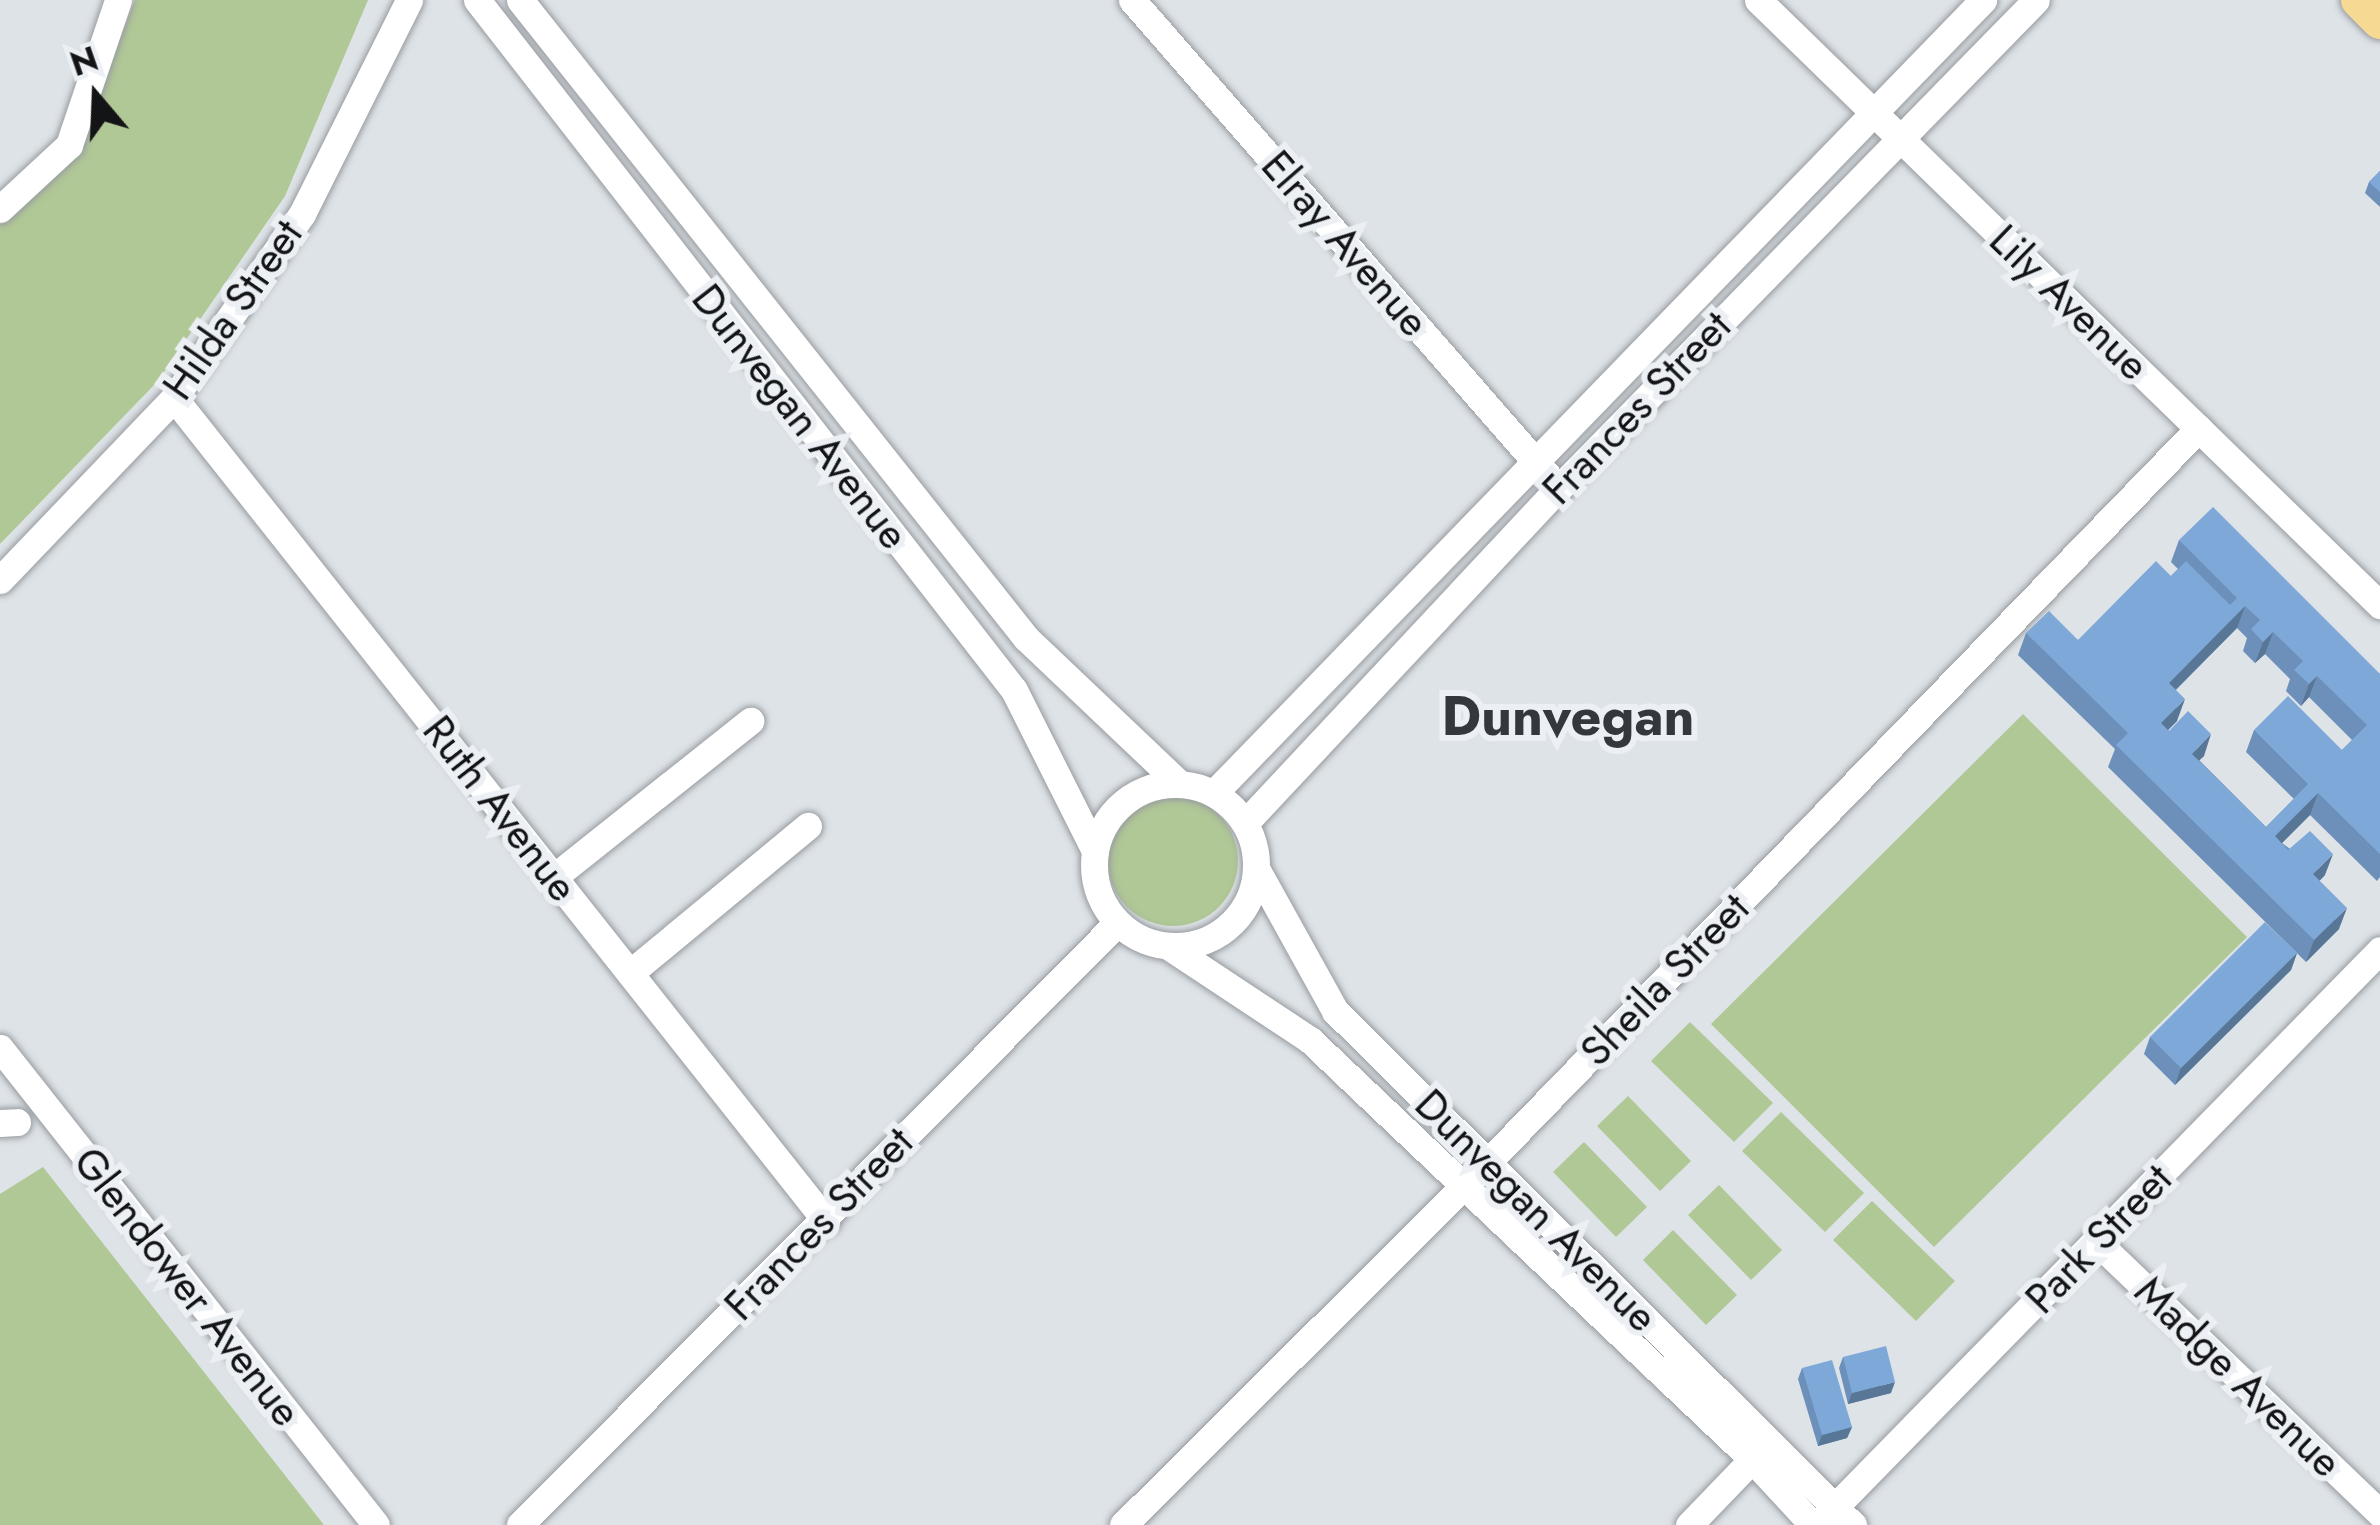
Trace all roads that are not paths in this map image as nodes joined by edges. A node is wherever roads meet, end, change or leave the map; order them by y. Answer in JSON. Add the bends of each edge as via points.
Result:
{"nodes":[{"id":1,"x":118,"y":0,"type":"edge"},
{"id":2,"x":409,"y":0,"type":"edge"},
{"id":3,"x":477,"y":0,"type":"edge"},
{"id":4,"x":520,"y":0,"type":"edge"},
{"id":5,"x":1132,"y":0,"type":"edge"},
{"id":6,"x":1758,"y":0,"type":"edge"},
{"id":7,"x":1983,"y":0,"type":"edge"},
{"id":8,"x":2036,"y":0,"type":"edge"},
{"id":9,"x":2359,"y":0,"type":"edge"},
{"id":10,"x":2380,"y":21,"type":"edge"},
{"id":11,"x":1875,"y":114,"type":"junction"},
{"id":12,"x":1898,"y":138,"type":"junction"},
{"id":13,"x":0,"y":209,"type":"edge"},
{"id":14,"x":690,"y":214,"type":"junction"},
{"id":15,"x":659,"y":236,"type":"junction"},
{"id":16,"x":805,"y":358,"type":"junction"},
{"id":17,"x":773,"y":382,"type":"junction"},
{"id":18,"x":174,"y":398,"type":"junction"},
{"id":19,"x":2199,"y":428,"type":"junction"},
{"id":20,"x":1538,"y":463,"type":"junction"},
{"id":21,"x":1559,"y":488,"type":"junction"},
{"id":22,"x":933,"y":520,"type":"junction"},
{"id":23,"x":900,"y":544,"type":"junction"},
{"id":24,"x":0,"y":580,"type":"edge"},
{"id":25,"x":2380,"y":605,"type":"edge"},
{"id":26,"x":1050,"y":667,"type":"junction"},
{"id":27,"x":1014,"y":690,"type":"junction"},
{"id":28,"x":750,"y":721,"type":"dead end"},
{"id":29,"x":1180,"y":784,"type":"junction"},
{"id":30,"x":1214,"y":794,"type":"junction"},
{"id":31,"x":1245,"y":823,"type":"junction"},
{"id":32,"x":808,"y":826,"type":"dead end"},
{"id":33,"x":1094,"y":851,"type":"junction"},
{"id":34,"x":1257,"y":870,"type":"junction"},
{"id":35,"x":554,"y":878,"type":"junction"},
{"id":36,"x":1117,"y":922,"type":"junction"},
{"id":37,"x":1168,"y":946,"type":"junction"},
{"id":38,"x":2380,"y":950,"type":"edge"},
{"id":39,"x":631,"y":973,"type":"junction"},
{"id":40,"x":1335,"y":1011,"type":"junction"},
{"id":41,"x":1310,"y":1040,"type":"junction"},
{"id":42,"x":0,"y":1048,"type":"edge"},
{"id":43,"x":1487,"y":1163,"type":"junction"},
{"id":44,"x":1463,"y":1186,"type":"junction"},
{"id":45,"x":826,"y":1221,"type":"junction"},
{"id":46,"x":2097,"y":1242,"type":"junction"},
{"id":47,"x":1760,"y":1450,"type":"junction"},
{"id":48,"x":2380,"y":1513,"type":"edge"},
{"id":49,"x":1829,"y":1521,"type":"edge"},
{"id":50,"x":376,"y":1525,"type":"edge"},
{"id":51,"x":520,"y":1525,"type":"edge"},
{"id":52,"x":1123,"y":1525,"type":"edge"},
{"id":53,"x":1689,"y":1525,"type":"edge"}],
"edges":[{"from":1,"to":13,"type":"street","via":[[69,145]]},
{"from":2,"to":18,"type":"street","name":"Hilda Street","via":[[302,214]]},
{"from":3,"to":15,"type":"street","name":"Dunvegan Avenue"},
{"from":4,"to":14,"type":"street","name":"Dunvegan Avenue"},
{"from":5,"to":20,"type":"street","name":"Elray Avenue"},
{"from":6,"to":11,"type":"street","name":"Lily Avenue"},
{"from":7,"to":11,"type":"street","name":"Frances Street"},
{"from":8,"to":12,"type":"street","name":"Frances Street"},
{"from":9,"to":10,"type":"main road"},
{"from":11,"to":12,"type":"street","name":"Lily Avenue"},
{"from":11,"to":20,"type":"street","name":"Frances Street"},
{"from":12,"to":19,"type":"street","name":"Lily Avenue"},
{"from":12,"to":21,"type":"street","name":"Frances Street"},
{"from":14,"to":15,"type":"street"},
{"from":14,"to":16,"type":"street","name":"Dunvegan Avenue"},
{"from":15,"to":17,"type":"street","name":"Dunvegan Avenue"},
{"from":16,"to":17,"type":"street"},
{"from":16,"to":22,"type":"street","name":"Dunvegan Avenue"},
{"from":17,"to":23,"type":"street","name":"Dunvegan Avenue"},
{"from":18,"to":24,"type":"street","name":"Hilda Street"},
{"from":18,"to":35,"type":"street","name":"Ruth Avenue"},
{"from":19,"to":25,"type":"street","name":"Lily Avenue"},
{"from":19,"to":43,"type":"street","name":"Sheila Street"},
{"from":20,"to":21,"type":"street","name":"Elray Avenue"},
{"from":20,"to":30,"type":"street","name":"Frances Street"},
{"from":21,"to":31,"type":"street","name":"Frances Street"},
{"from":22,"to":23,"type":"street"},
{"from":22,"to":26,"type":"street","name":"Dunvegan Avenue"},
{"from":23,"to":27,"type":"street","name":"Dunvegan Avenue"},
{"from":26,"to":27,"type":"street"},
{"from":26,"to":29,"type":"street","name":"Dunvegan Avenue"},
{"from":27,"to":33,"type":"street","name":"Dunvegan Avenue"},
{"from":28,"to":35,"type":"street"},
{"from":29,"to":30,"type":"street"},
{"from":29,"to":33,"type":"street","via":[[1156,786],[1116,809]]},
{"from":30,"to":31,"type":"street"},
{"from":31,"to":34,"type":"street"},
{"from":32,"to":39,"type":"street"},
{"from":33,"to":36,"type":"street","via":[[1094,877]]},
{"from":34,"to":37,"type":"street","via":[[1244,906],[1218,934]]},
{"from":34,"to":40,"type":"street","name":"Dunvegan Avenue"},
{"from":35,"to":39,"type":"street","name":"Ruth Avenue"},
{"from":36,"to":37,"type":"street"},
{"from":36,"to":45,"type":"street","name":"Frances Street"},
{"from":37,"to":41,"type":"street","name":"Dunvegan Avenue"},
{"from":38,"to":46,"type":"street","name":"Park Street"},
{"from":39,"to":45,"type":"street","name":"Ruth Avenue"},
{"from":40,"to":41,"type":"street"},
{"from":40,"to":43,"type":"street","name":"Dunvegan Avenue"},
{"from":41,"to":44,"type":"street","name":"Dunvegan Avenue"},
{"from":42,"to":50,"type":"street","name":"Glendower Avenue"},
{"from":43,"to":44,"type":"street","name":"Sheila Street"},
{"from":43,"to":47,"type":"street","name":"Dunvegan Avenue"},
{"from":44,"to":47,"type":"street","name":"Dunvegan Avenue"},
{"from":44,"to":52,"type":"street","name":"Sheila Street"},
{"from":45,"to":51,"type":"street","name":"Frances Street"},
{"from":46,"to":48,"type":"street","name":"Madge Avenue"},
{"from":46,"to":49,"type":"street","name":"Park Street"},
{"from":47,"to":49,"type":"street","name":"Dunvegan Avenue"},
{"from":47,"to":53,"type":"street"}]}
